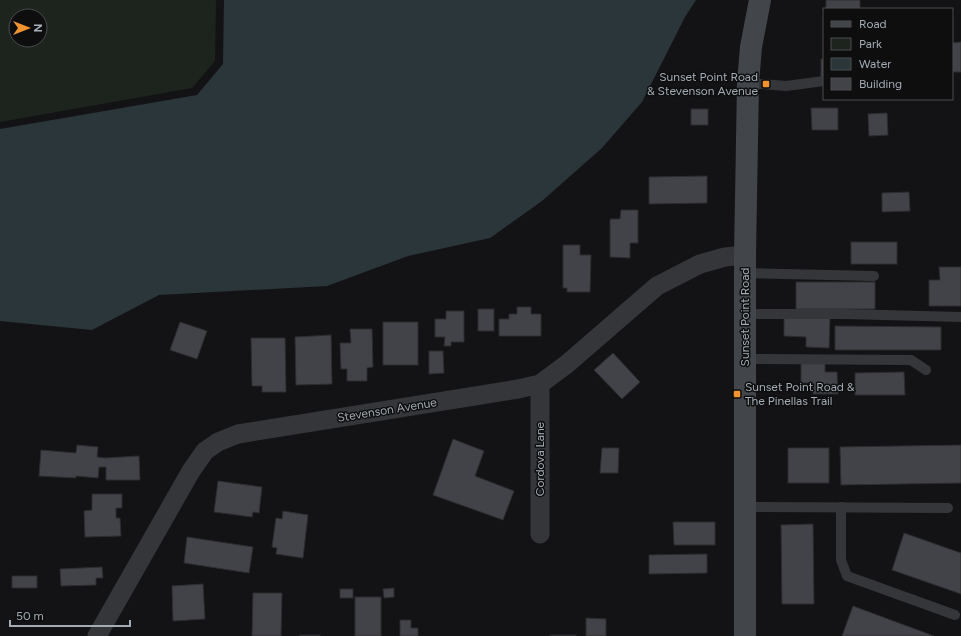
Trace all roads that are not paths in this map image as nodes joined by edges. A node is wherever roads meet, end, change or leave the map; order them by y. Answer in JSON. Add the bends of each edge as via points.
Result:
{"nodes":[{"id":1,"x":760,"y":0,"type":"edge"},
{"id":2,"x":823,"y":81,"type":"edge"},
{"id":3,"x":748,"y":83,"type":"junction"},
{"id":4,"x":745,"y":264,"type":"junction"},
{"id":5,"x":874,"y":276,"type":"dead end"},
{"id":6,"x":745,"y":314,"type":"junction"},
{"id":7,"x":961,"y":317,"type":"edge"},
{"id":8,"x":745,"y":358,"type":"junction"},
{"id":9,"x":926,"y":370,"type":"dead end"},
{"id":10,"x":540,"y":384,"type":"junction"},
{"id":11,"x":745,"y":507,"type":"junction"},
{"id":12,"x":841,"y":507,"type":"junction"},
{"id":13,"x":948,"y":508,"type":"dead end"},
{"id":14,"x":540,"y":534,"type":"dead end"},
{"id":15,"x":955,"y":615,"type":"dead end"},
{"id":16,"x":97,"y":636,"type":"edge"},
{"id":17,"x":745,"y":636,"type":"edge"}],
"edges":[{"from":1,"to":3,"type":"main road","name":"Sunset Point Road","via":[[751,47]]},
{"from":2,"to":3,"type":"lane","via":[[786,86]]},
{"from":3,"to":4,"type":"main road","name":"Sunset Point Road"},
{"from":4,"to":5,"type":"lane"},
{"from":4,"to":6,"type":"main road","name":"Sunset Point Road"},
{"from":4,"to":10,"type":"street","name":"Stevenson Avenue","via":[[725,257],[700,264],[657,286],[567,364]]},
{"from":6,"to":7,"type":"lane"},
{"from":6,"to":8,"type":"main road","name":"Sunset Point Road"},
{"from":8,"to":9,"type":"lane","via":[[911,360]]},
{"from":8,"to":11,"type":"main road","name":"Sunset Point Road"},
{"from":10,"to":14,"type":"street","name":"Cordova Lane"},
{"from":10,"to":16,"type":"street","name":"Stevenson Avenue","via":[[518,390],[238,434],[218,442],[205,451],[191,471]]},
{"from":11,"to":12,"type":"lane"},
{"from":11,"to":17,"type":"main road","name":"Sunset Point Road"},
{"from":12,"to":13,"type":"lane"},
{"from":12,"to":15,"type":"lane","via":[[841,560],[847,576]]}]}
